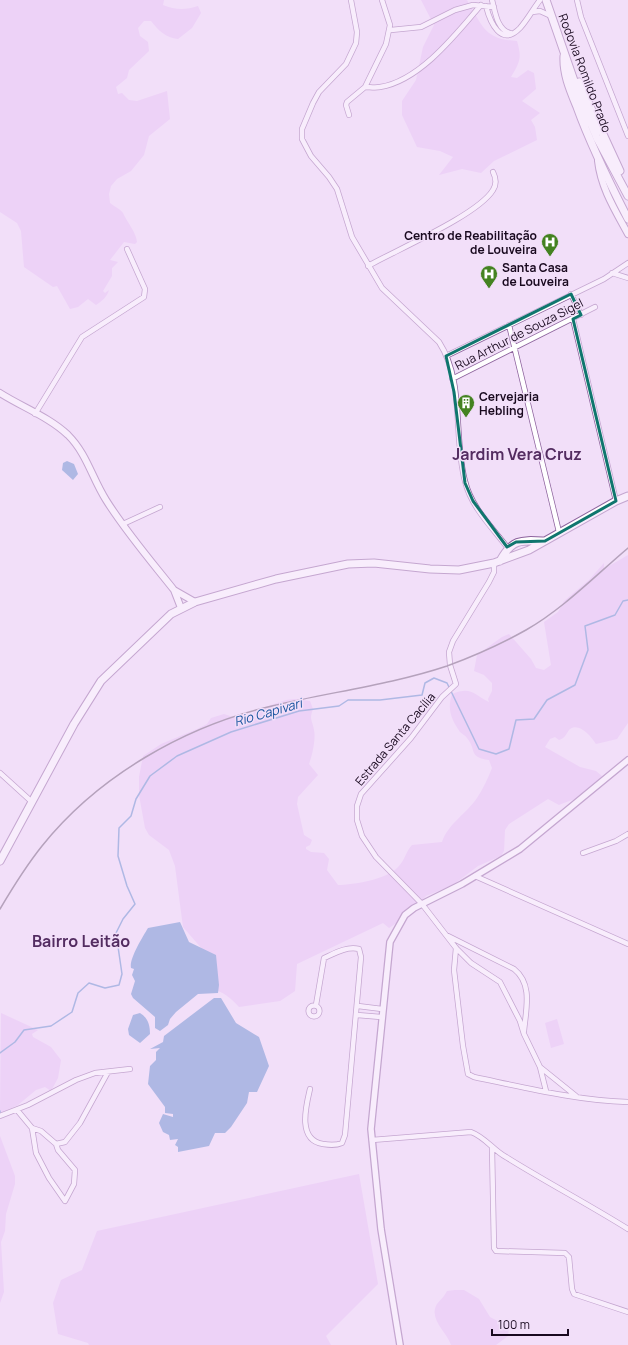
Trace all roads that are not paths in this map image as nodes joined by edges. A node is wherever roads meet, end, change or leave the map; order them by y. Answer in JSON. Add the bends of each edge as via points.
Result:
{"nodes":[{"id":1,"x":350,"y":0,"type":"edge"},
{"id":2,"x":382,"y":0,"type":"edge"},
{"id":3,"x":492,"y":0,"type":"edge"},
{"id":4,"x":540,"y":0,"type":"edge"},
{"id":5,"x":546,"y":0,"type":"edge"},
{"id":6,"x":550,"y":0,"type":"edge"},
{"id":7,"x":577,"y":0,"type":"edge"},
{"id":8,"x":484,"y":6,"type":"junction"},
{"id":9,"x":494,"y":7,"type":"junction"},
{"id":10,"x":532,"y":12,"type":"junction"},
{"id":11,"x":551,"y":16,"type":"junction"},
{"id":12,"x":391,"y":30,"type":"junction"},
{"id":13,"x":511,"y":33,"type":"junction"},
{"id":14,"x":564,"y":52,"type":"junction"},
{"id":15,"x":365,"y":87,"type":"junction"},
{"id":16,"x":349,"y":115,"type":"dead end"},
{"id":17,"x":628,"y":136,"type":"edge"},
{"id":18,"x":598,"y":161,"type":"junction"},
{"id":19,"x":493,"y":172,"type":"dead end"},
{"id":20,"x":628,"y":187,"type":"edge"},
{"id":21,"x":628,"y":196,"type":"edge"},
{"id":22,"x":628,"y":219,"type":"edge"},
{"id":23,"x":628,"y":234,"type":"edge"},
{"id":24,"x":127,"y":249,"type":"dead end"},
{"id":25,"x":628,"y":264,"type":"edge"},
{"id":26,"x":368,"y":266,"type":"junction"},
{"id":27,"x":612,"y":273,"type":"junction"},
{"id":28,"x":628,"y":278,"type":"edge"},
{"id":29,"x":571,"y":294,"type":"junction"},
{"id":30,"x":595,"y":307,"type":"dead end"},
{"id":31,"x":581,"y":314,"type":"junction"},
{"id":32,"x":573,"y":319,"type":"junction"},
{"id":33,"x":509,"y":325,"type":"junction"},
{"id":34,"x":515,"y":347,"type":"junction"},
{"id":35,"x":446,"y":356,"type":"junction"},
{"id":36,"x":452,"y":379,"type":"junction"},
{"id":37,"x":0,"y":393,"type":"edge"},
{"id":38,"x":35,"y":414,"type":"junction"},
{"id":39,"x":628,"y":496,"type":"edge"},
{"id":40,"x":616,"y":501,"type":"junction"},
{"id":41,"x":160,"y":507,"type":"dead end"},
{"id":42,"x":123,"y":524,"type":"junction"},
{"id":43,"x":559,"y":532,"type":"junction"},
{"id":44,"x":527,"y":541,"type":"junction"},
{"id":45,"x":545,"y":541,"type":"junction"},
{"id":46,"x":507,"y":547,"type":"junction"},
{"id":47,"x":529,"y":550,"type":"junction"},
{"id":48,"x":514,"y":556,"type":"junction"},
{"id":49,"x":497,"y":562,"type":"junction"},
{"id":50,"x":174,"y":590,"type":"junction"},
{"id":51,"x":195,"y":602,"type":"junction"},
{"id":52,"x":181,"y":608,"type":"junction"},
{"id":53,"x":628,"y":760,"type":"edge"},
{"id":54,"x":0,"y":773,"type":"edge"},
{"id":55,"x":32,"y":802,"type":"junction"},
{"id":56,"x":628,"y":834,"type":"edge"},
{"id":57,"x":583,"y":853,"type":"dead end"},
{"id":58,"x":0,"y":861,"type":"edge"},
{"id":59,"x":475,"y":876,"type":"junction"},
{"id":60,"x":422,"y":904,"type":"junction"},
{"id":61,"x":444,"y":935,"type":"junction"},
{"id":62,"x":628,"y":944,"type":"edge"},
{"id":63,"x":456,"y":948,"type":"junction"},
{"id":64,"x":316,"y":1005,"type":"dead end"},
{"id":65,"x":358,"y":1006,"type":"junction"},
{"id":66,"x":382,"y":1009,"type":"junction"},
{"id":67,"x":357,"y":1015,"type":"junction"},
{"id":68,"x":381,"y":1017,"type":"junction"},
{"id":69,"x":524,"y":1034,"type":"junction"},
{"id":70,"x":540,"y":1067,"type":"junction"},
{"id":71,"x":130,"y":1069,"type":"dead end"},
{"id":72,"x":108,"y":1072,"type":"junction"},
{"id":73,"x":310,"y":1089,"type":"dead end"},
{"id":74,"x":546,"y":1091,"type":"junction"},
{"id":75,"x":576,"y":1096,"type":"junction"},
{"id":76,"x":628,"y":1102,"type":"edge"},
{"id":77,"x":17,"y":1110,"type":"junction"},
{"id":78,"x":2,"y":1115,"type":"edge"},
{"id":79,"x":32,"y":1128,"type":"junction"},
{"id":80,"x":372,"y":1140,"type":"junction"},
{"id":81,"x":56,"y":1144,"type":"junction"},
{"id":82,"x":492,"y":1148,"type":"junction"},
{"id":83,"x":628,"y":1229,"type":"edge"},
{"id":84,"x":628,"y":1312,"type":"edge"},
{"id":85,"x":400,"y":1345,"type":"edge"}],
"edges":[{"from":1,"to":26,"type":"street","via":[[357,32],[356,43],[346,64],[313,103],[302,129],[302,139],[311,156],[337,189],[352,237]]},
{"from":2,"to":12,"type":"street"},
{"from":3,"to":9,"type":"street"},
{"from":4,"to":10,"type":"street"},
{"from":5,"to":11,"type":"main road","name":"Rodovia Romildo Prado"},
{"from":6,"to":20,"type":"main road","name":"Rodovia Romildo Prado","via":[[584,95]]},
{"from":7,"to":17,"type":"street","via":[[581,17]]},
{"from":8,"to":9,"type":"street"},
{"from":8,"to":12,"type":"street","via":[[455,10],[422,27]]},
{"from":8,"to":13,"type":"street","via":[[496,31],[502,34]]},
{"from":8,"to":15,"type":"street","via":[[432,59],[404,79],[379,87]]},
{"from":9,"to":13,"type":"street","via":[[502,29]]},
{"from":10,"to":11,"type":"street","via":[[540,11]]},
{"from":10,"to":13,"type":"street","via":[[518,30]]},
{"from":11,"to":14,"type":"main road","name":"Rodovia Romildo Prado"},
{"from":12,"to":15,"type":"street"},
{"from":14,"to":18,"type":"main road","via":[[563,68],[566,78]]},
{"from":14,"to":21,"type":"main road","name":"Rodovia Romildo Prado","via":[[597,138]]},
{"from":15,"to":16,"type":"street","via":[[347,102]]},
{"from":18,"to":22,"type":"main road"},
{"from":18,"to":23,"type":"main road","via":[[600,177]]},
{"from":19,"to":26,"type":"street","via":[[496,182],[494,189],[474,208]]},
{"from":24,"to":38,"type":"street","via":[[144,289],[144,297],[82,337]]},
{"from":25,"to":27,"type":"street"},
{"from":26,"to":35,"type":"street","via":[[382,288],[439,342]]},
{"from":27,"to":28,"type":"street"},
{"from":27,"to":29,"type":"street"},
{"from":29,"to":31,"type":"street"},
{"from":29,"to":33,"type":"street"},
{"from":30,"to":31,"type":"street","name":"Rua Arthur de Souza Sigel"},
{"from":31,"to":32,"type":"street","name":"Rua Arthur de Souza Sigel"},
{"from":32,"to":34,"type":"street","name":"Rua Arthur de Souza Sigel"},
{"from":32,"to":40,"type":"street"},
{"from":33,"to":34,"type":"street"},
{"from":33,"to":35,"type":"street"},
{"from":34,"to":36,"type":"street","name":"Rua Arthur de Souza Sigel"},
{"from":34,"to":43,"type":"street"},
{"from":35,"to":36,"type":"street"},
{"from":36,"to":46,"type":"street","via":[[462,467],[468,491],[478,509]]},
{"from":37,"to":38,"type":"main road"},
{"from":38,"to":42,"type":"main road","via":[[66,434],[76,444],[87,460],[105,499]]},
{"from":39,"to":40,"type":"main road"},
{"from":40,"to":43,"type":"main road"},
{"from":41,"to":42,"type":"street"},
{"from":42,"to":50,"type":"main road"},
{"from":43,"to":45,"type":"main road"},
{"from":44,"to":45,"type":"main road"},
{"from":44,"to":46,"type":"main road","via":[[516,542]]},
{"from":44,"to":47,"type":"main road"},
{"from":45,"to":47,"type":"main road"},
{"from":46,"to":48,"type":"main road"},
{"from":46,"to":49,"type":"main road"},
{"from":47,"to":48,"type":"main road"},
{"from":48,"to":49,"type":"main road"},
{"from":49,"to":51,"type":"main road","via":[[459,570],[374,563],[348,564],[276,579]]},
{"from":49,"to":60,"type":"street","name":"Estrada Santa Cacília","via":[[490,582],[453,641],[449,652],[456,682],[454,687],[361,794],[357,806],[357,820],[362,836],[376,857]]},
{"from":50,"to":51,"type":"main road"},
{"from":50,"to":52,"type":"main road"},
{"from":51,"to":52,"type":"main road"},
{"from":52,"to":55,"type":"main road","via":[[162,621],[101,681],[74,724]]},
{"from":53,"to":59,"type":"street","via":[[520,848]]},
{"from":54,"to":55,"type":"street"},
{"from":55,"to":58,"type":"main road"},
{"from":56,"to":57,"type":"street"},
{"from":59,"to":60,"type":"street"},
{"from":59,"to":62,"type":"street"},
{"from":60,"to":61,"type":"street","name":"Estrada Santa Cacília"},
{"from":60,"to":66,"type":"street","via":[[405,915],[390,942]]},
{"from":61,"to":63,"type":"street","name":"Estrada Santa Cacília"},
{"from":61,"to":69,"type":"street","via":[[520,974],[526,991]]},
{"from":63,"to":69,"type":"street","name":"Estrada Santa Cacília","via":[[500,982]]},
{"from":63,"to":74,"type":"street","via":[[454,970],[468,1074]]},
{"from":64,"to":65,"type":"street","via":[[322,960],[353,948],[359,949],[361,953]]},
{"from":65,"to":66,"type":"street"},
{"from":65,"to":67,"type":"street"},
{"from":66,"to":68,"type":"street"},
{"from":67,"to":68,"type":"street"},
{"from":67,"to":73,"type":"street","via":[[345,1135],[342,1143],[318,1143],[310,1137],[305,1118]]},
{"from":68,"to":80,"type":"street"},
{"from":69,"to":70,"type":"street","name":"Estrada Santa Cacília"},
{"from":70,"to":74,"type":"street"},
{"from":70,"to":75,"type":"street"},
{"from":71,"to":72,"type":"street"},
{"from":72,"to":77,"type":"street","via":[[95,1073],[76,1080]]},
{"from":72,"to":81,"type":"street","via":[[80,1123],[64,1142]]},
{"from":74,"to":75,"type":"street"},
{"from":75,"to":76,"type":"street"},
{"from":77,"to":78,"type":"street"},
{"from":77,"to":79,"type":"street"},
{"from":79,"to":81,"type":"street","via":[[41,1131]]},
{"from":79,"to":81,"type":"street","via":[[36,1153],[48,1178],[65,1202],[74,1184],[75,1170]]},
{"from":80,"to":82,"type":"street","via":[[471,1132]]},
{"from":80,"to":85,"type":"street","via":[[381,1229]]},
{"from":82,"to":83,"type":"street"},
{"from":82,"to":84,"type":"street","via":[[494,1248],[565,1253],[569,1257],[574,1294]]}]}
